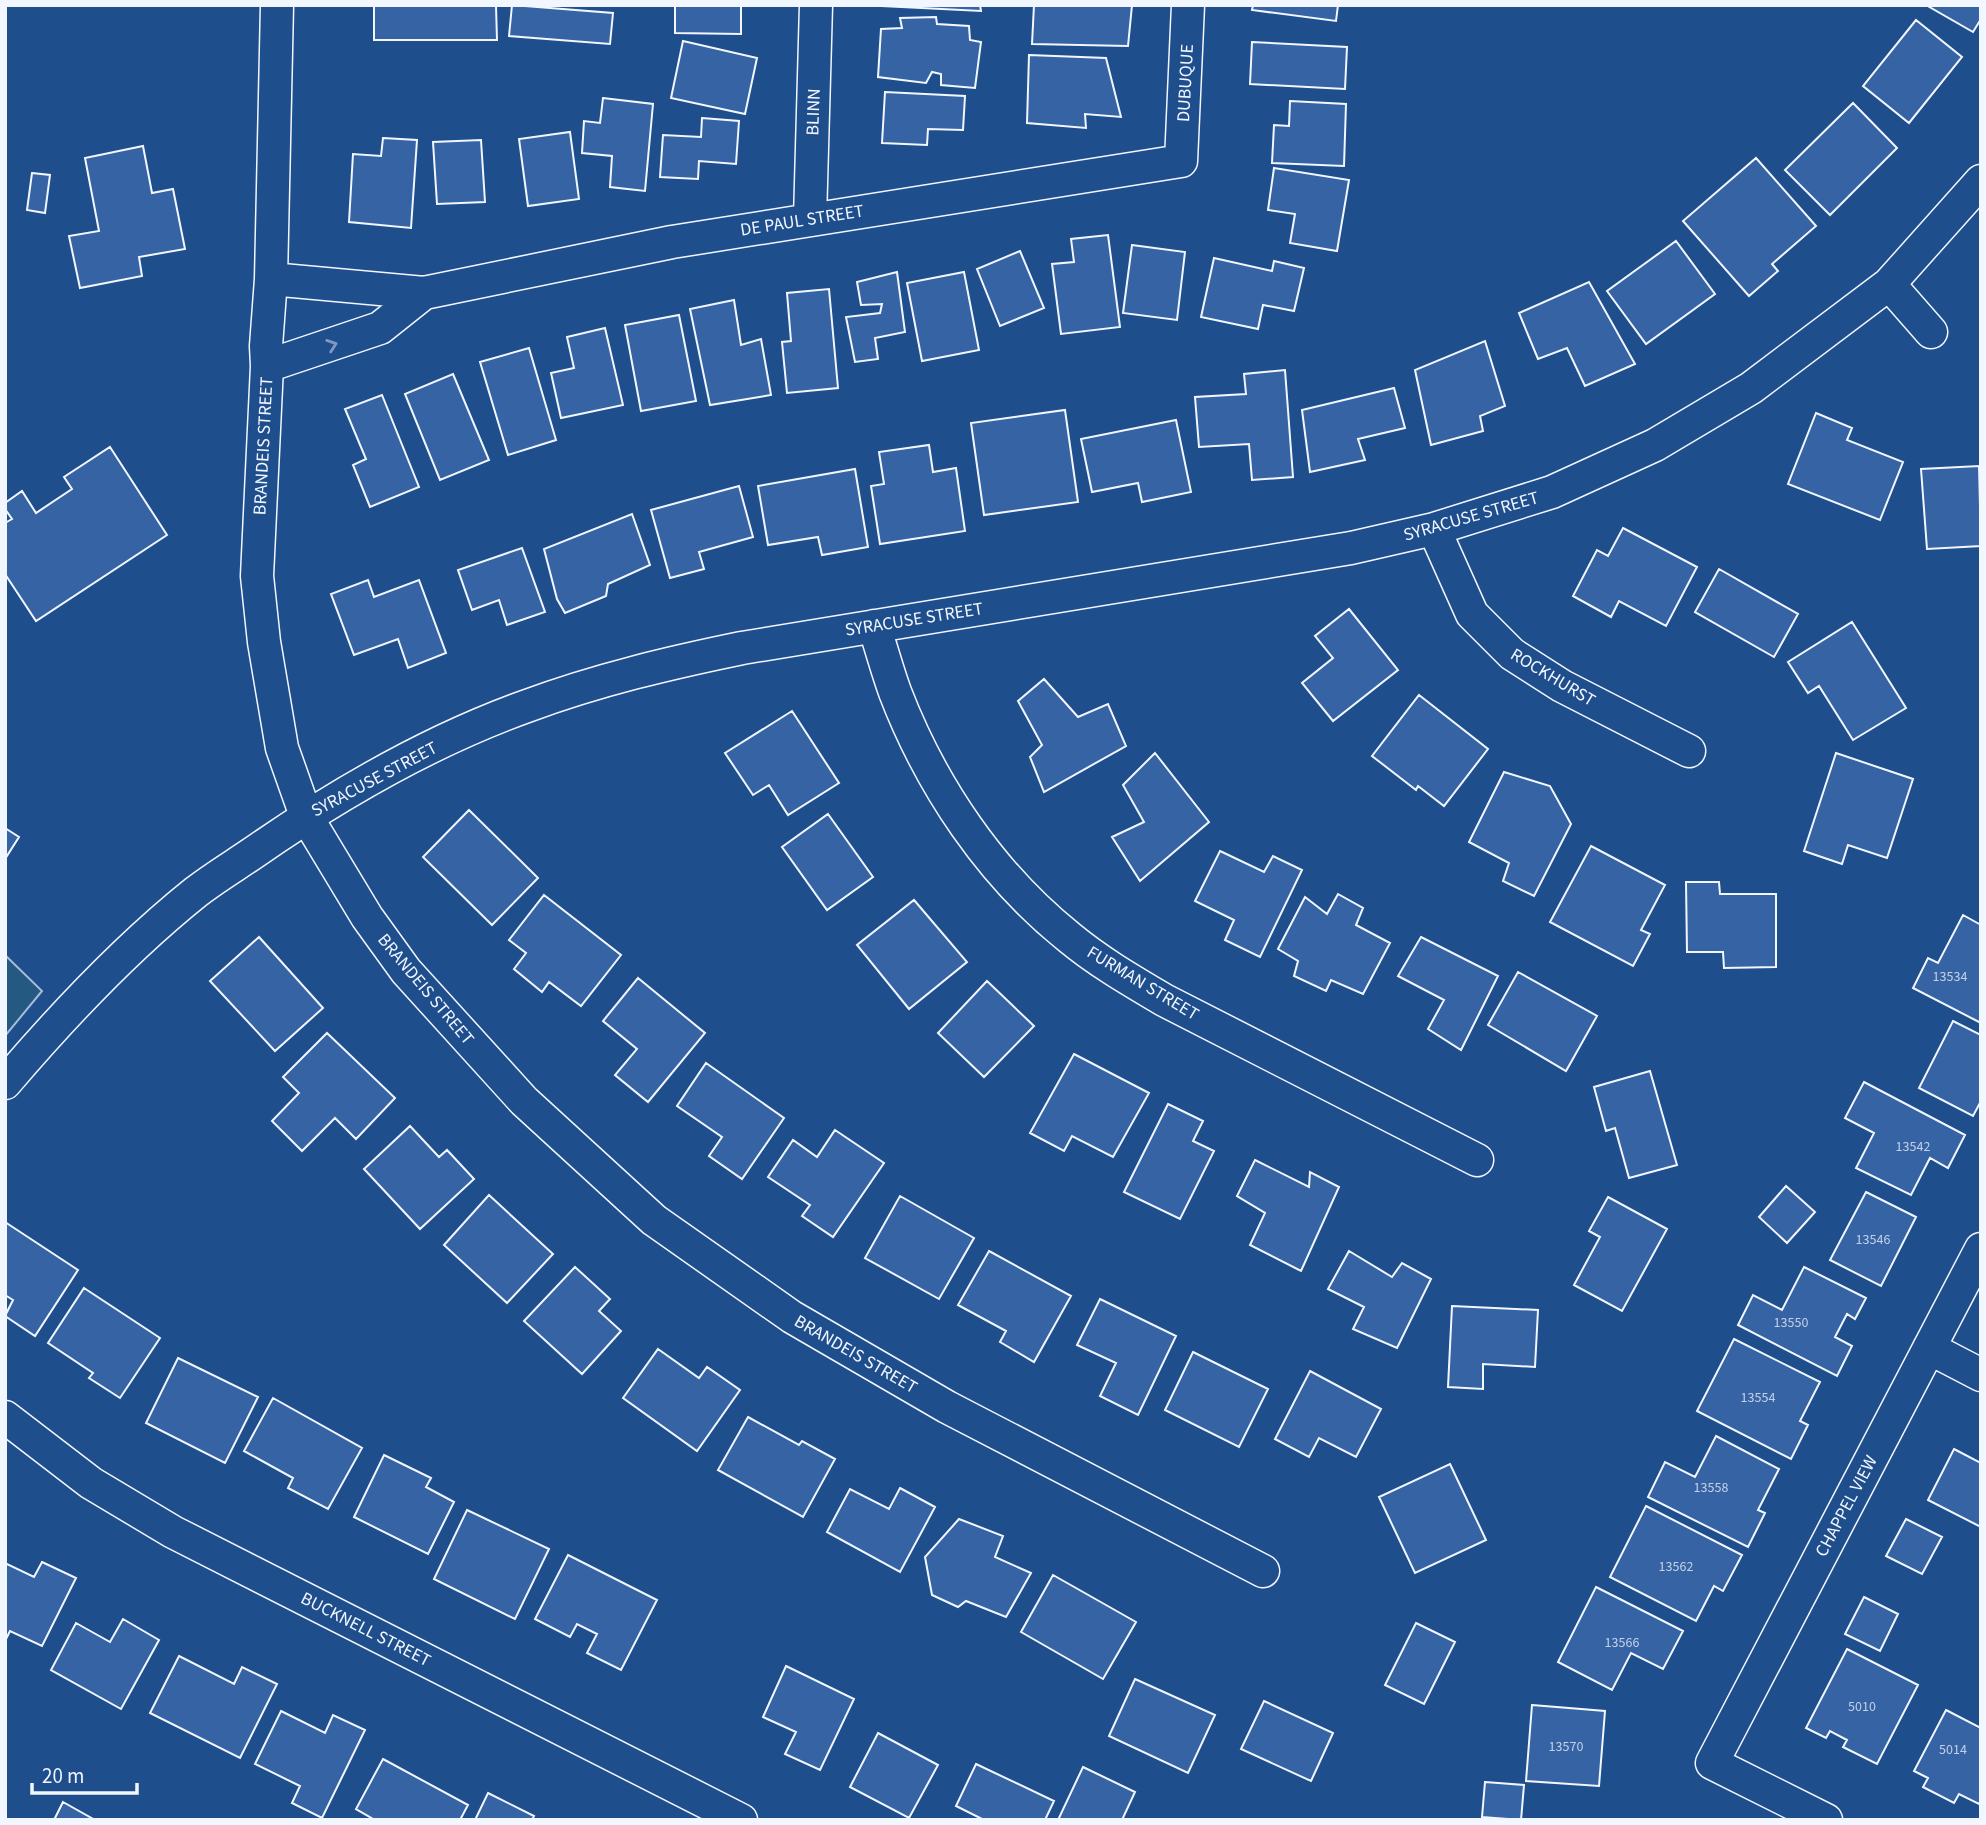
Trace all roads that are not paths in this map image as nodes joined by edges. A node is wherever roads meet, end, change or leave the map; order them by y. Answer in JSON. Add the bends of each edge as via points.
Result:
{"nodes":[{"id":1,"x":277,"y":5,"type":"edge"},
{"id":2,"x":816,"y":5,"type":"edge"},
{"id":3,"x":1188,"y":5,"type":"edge"},
{"id":4,"x":1181,"y":161,"type":"joint"},
{"id":5,"x":1981,"y":181,"type":"edge"},
{"id":6,"x":810,"y":219,"type":"junction"},
{"id":7,"x":271,"y":279,"type":"junction"},
{"id":8,"x":1889,"y":284,"type":"junction"},
{"id":9,"x":424,"y":293,"type":"junction"},
{"id":10,"x":1931,"y":332,"type":"dead end"},
{"id":11,"x":267,"y":366,"type":"junction"},
{"id":12,"x":1434,"y":529,"type":"junction"},
{"id":13,"x":874,"y":625,"type":"junction"},
{"id":14,"x":1689,"y":751,"type":"dead end"},
{"id":15,"x":306,"y":816,"type":"junction"},
{"id":16,"x":5,"y":1083,"type":"edge"},
{"id":17,"x":1477,"y":1160,"type":"dead end"},
{"id":18,"x":1981,"y":1249,"type":"edge"},
{"id":19,"x":1929,"y":1348,"type":"junction"},
{"id":20,"x":1981,"y":1375,"type":"edge"},
{"id":21,"x":5,"y":1417,"type":"edge"},
{"id":22,"x":1264,"y":1571,"type":"dead end"},
{"id":23,"x":741,"y":1820,"type":"edge"},
{"id":24,"x":1826,"y":1820,"type":"edge"}],
"edges":[{"from":1,"to":7,"type":"street","name":"BRANDEIS STREET"},
{"from":2,"to":6,"type":"street","name":"BLINN"},
{"from":3,"to":4,"type":"street","name":"DUBUQUE"},
{"from":4,"to":6,"type":"street","name":"DE PAUL STREET"},
{"from":5,"to":8,"type":"street","name":"SYRACUSE STREET"},
{"from":6,"to":9,"type":"street","name":"DE PAUL STREET"},
{"from":7,"to":9,"type":"street","name":"DE PAUL STREET"},
{"from":7,"to":11,"type":"street","name":"BRANDEIS STREET"},
{"from":8,"to":10,"type":"street"},
{"from":8,"to":12,"type":"street","name":"SYRACUSE STREET","via":[[1751,388],[1654,446],[1552,492]]},
{"from":11,"to":9,"type":"street","name":"DE PAUL STREET","one_way":true,"via":[[380,328]]},
{"from":11,"to":15,"type":"street","name":"BRANDEIS STREET","via":[[257,576],[282,748]]},
{"from":12,"to":13,"type":"street","name":"SYRACUSE STREET","via":[[1351,548]]},
{"from":12,"to":14,"type":"street","name":"ROCKHURST","via":[[1472,614],[1512,654],[1562,686]]},
{"from":13,"to":15,"type":"street","name":"SYRACUSE STREET","via":[[646,668],[527,706],[412,755]]},
{"from":13,"to":17,"type":"street","name":"FURMAN STREET","via":[[895,692],[928,762],[956,812],[1027,900],[1115,971],[1164,1000]]},
{"from":15,"to":16,"type":"street","name":"SYRACUSE STREET","via":[[196,892],[55,1024]]},
{"from":15,"to":22,"type":"street","name":"BRANDEIS STREET","via":[[406,971],[524,1101],[654,1220],[792,1317],[947,1407]]},
{"from":18,"to":19,"type":"street","name":"CHAPPEL VIEW"},
{"from":19,"to":20,"type":"street"},
{"from":19,"to":24,"type":"street","name":"CHAPPEL VIEW","via":[[1712,1763]]},
{"from":21,"to":23,"type":"street","name":"BUCKNELL STREET","via":[[91,1483],[173,1532]]}]}
